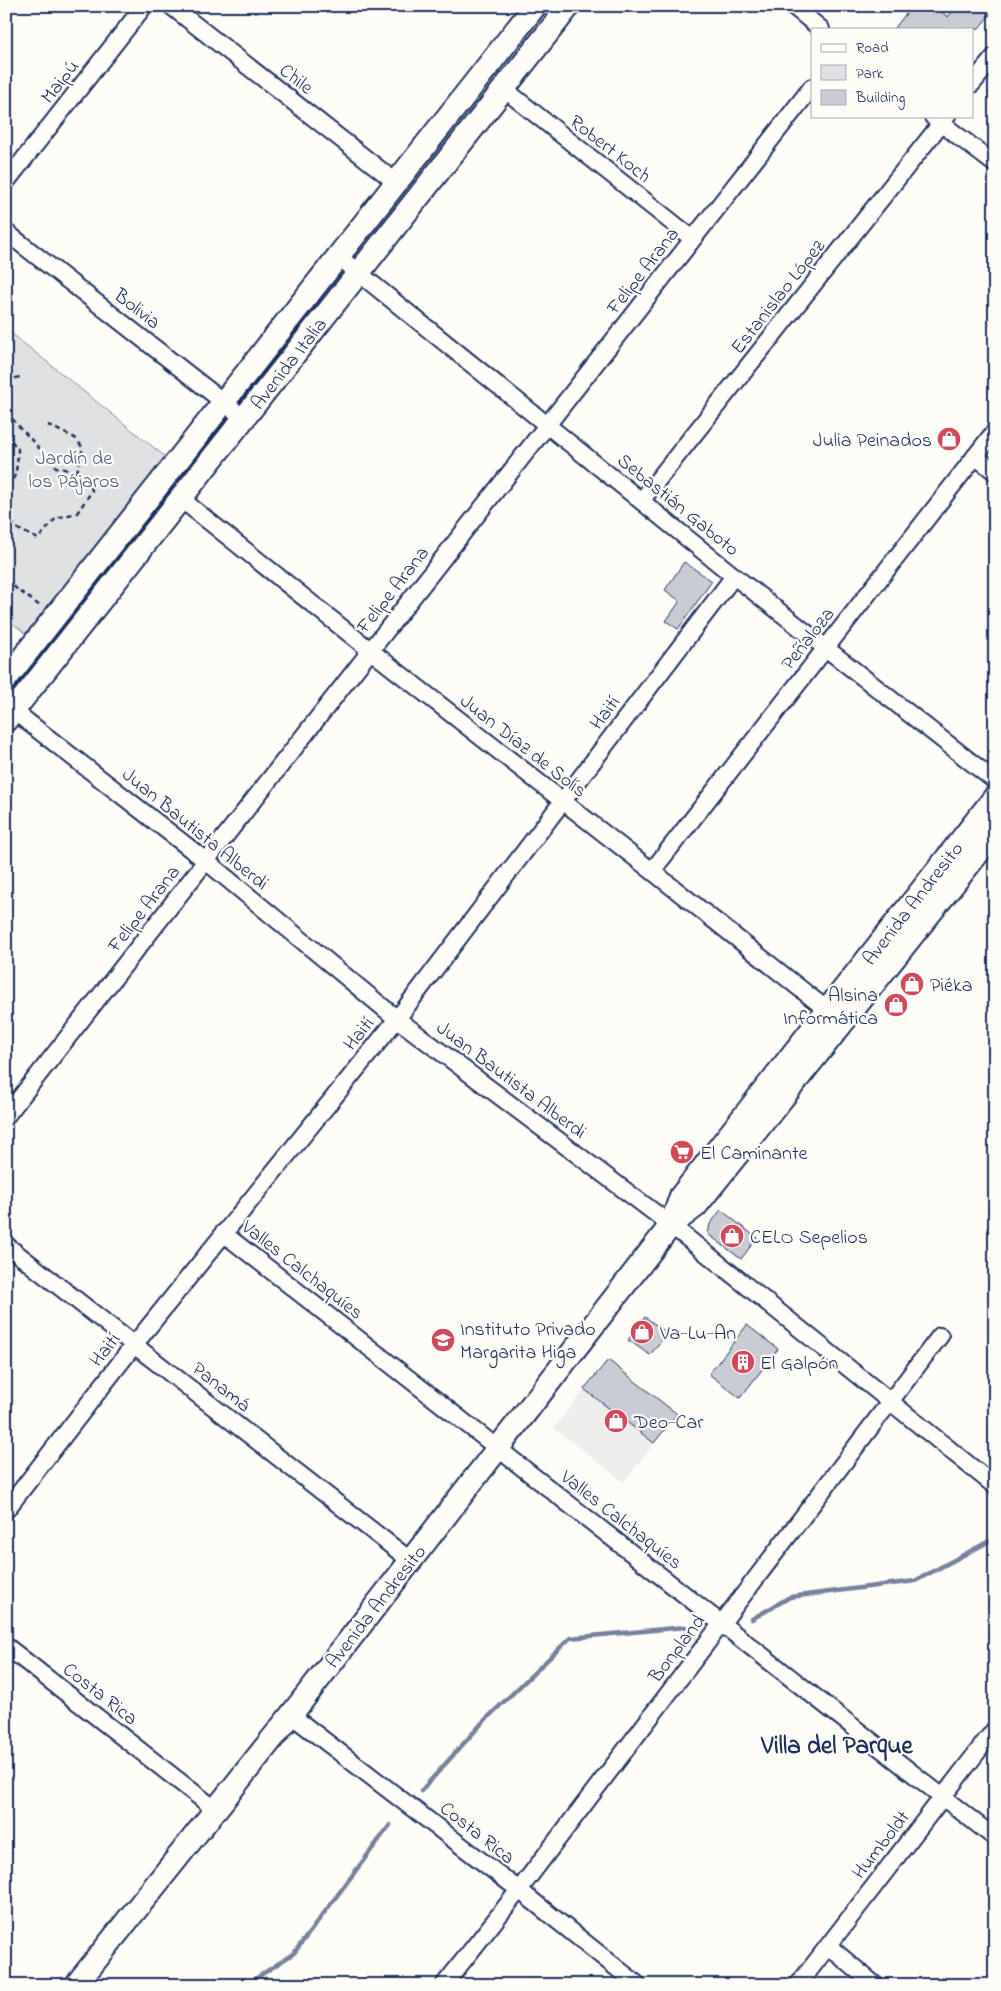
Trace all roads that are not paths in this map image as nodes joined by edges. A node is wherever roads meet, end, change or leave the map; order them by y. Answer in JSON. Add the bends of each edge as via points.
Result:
{"nodes":[{"id":1,"x":144,"y":6,"type":"edge"},
{"id":2,"x":171,"y":6,"type":"edge"},
{"id":3,"x":535,"y":6,"type":"edge"},
{"id":4,"x":569,"y":6,"type":"edge"},
{"id":5,"x":793,"y":6,"type":"edge"},
{"id":6,"x":820,"y":28,"type":"edge"},
{"id":7,"x":995,"y":56,"type":"edge"},
{"id":8,"x":974,"y":82,"type":"edge"},
{"id":9,"x":811,"y":88,"type":"edge"},
{"id":10,"x":504,"y":89,"type":"junction"},
{"id":11,"x":940,"y":118,"type":"edge"},
{"id":12,"x":995,"y":164,"type":"edge"},
{"id":13,"x":6,"y":182,"type":"edge"},
{"id":14,"x":397,"y":183,"type":"junction"},
{"id":15,"x":6,"y":232,"type":"edge"},
{"id":16,"x":693,"y":240,"type":"junction"},
{"id":17,"x":339,"y":257,"type":"junction"},
{"id":18,"x":359,"y":273,"type":"junction"},
{"id":19,"x":224,"y":402,"type":"junction"},
{"id":20,"x":244,"y":418,"type":"junction"},
{"id":21,"x":547,"y":426,"type":"junction"},
{"id":22,"x":995,"y":430,"type":"edge"},
{"id":23,"x":975,"y":456,"type":"junction"},
{"id":24,"x":995,"y":472,"type":"edge"},
{"id":25,"x":181,"y":499,"type":"junction"},
{"id":26,"x":641,"y":501,"type":"junction"},
{"id":27,"x":734,"y":576,"type":"junction"},
{"id":28,"x":826,"y":648,"type":"junction"},
{"id":29,"x":371,"y":651,"type":"junction"},
{"id":30,"x":6,"y":679,"type":"edge"},
{"id":31,"x":9,"y":712,"type":"edge"},
{"id":32,"x":995,"y":781,"type":"edge"},
{"id":33,"x":995,"y":797,"type":"edge"},
{"id":34,"x":563,"y":802,"type":"junction"},
{"id":35,"x":995,"y":832,"type":"edge"},
{"id":36,"x":206,"y":861,"type":"junction"},
{"id":37,"x":652,"y":871,"type":"junction"},
{"id":38,"x":834,"y":1017,"type":"junction"},
{"id":39,"x":396,"y":1019,"type":"junction"},
{"id":40,"x":6,"y":1116,"type":"edge"},
{"id":41,"x":671,"y":1225,"type":"junction"},
{"id":42,"x":223,"y":1233,"type":"junction"},
{"id":43,"x":6,"y":1245,"type":"edge"},
{"id":44,"x":940,"y":1336,"type":"dead end"},
{"id":45,"x":134,"y":1344,"type":"junction"},
{"id":46,"x":890,"y":1402,"type":"junction"},
{"id":47,"x":497,"y":1448,"type":"junction"},
{"id":48,"x":995,"y":1486,"type":"edge"},
{"id":49,"x":6,"y":1510,"type":"edge"},
{"id":50,"x":411,"y":1561,"type":"junction"},
{"id":51,"x":722,"y":1623,"type":"junction"},
{"id":52,"x":6,"y":1646,"type":"edge"},
{"id":53,"x":291,"y":1714,"type":"junction"},
{"id":54,"x":995,"y":1730,"type":"edge"},
{"id":55,"x":944,"y":1796,"type":"junction"},
{"id":56,"x":216,"y":1810,"type":"junction"},
{"id":57,"x":995,"y":1838,"type":"edge"},
{"id":58,"x":519,"y":1890,"type":"junction"},
{"id":59,"x":828,"y":1946,"type":"junction"},
{"id":60,"x":76,"y":1985,"type":"edge"},
{"id":61,"x":444,"y":1985,"type":"edge"},
{"id":62,"x":638,"y":1985,"type":"edge"},
{"id":63,"x":798,"y":1985,"type":"edge"},
{"id":64,"x":875,"y":1985,"type":"edge"}],
"edges":[{"from":1,"to":13,"type":"street","name":"Maipú"},
{"from":2,"to":14,"type":"street","name":"Chile"},
{"from":3,"to":14,"type":"main road","name":"Avenida Italia"},
{"from":4,"to":10,"type":"main road","name":"Avenida Italia"},
{"from":5,"to":6,"type":"street"},
{"from":7,"to":8,"type":"street"},
{"from":9,"to":16,"type":"street","name":"Felipe Arana"},
{"from":10,"to":16,"type":"street","name":"Robert Koch"},
{"from":10,"to":18,"type":"main road","name":"Avenida Italia"},
{"from":11,"to":12,"type":"street"},
{"from":11,"to":26,"type":"street","name":"Estanislao López"},
{"from":14,"to":17,"type":"main road","name":"Avenida Italia"},
{"from":15,"to":19,"type":"street","name":"Bolivia"},
{"from":16,"to":21,"type":"street","name":"Felipe Arana"},
{"from":17,"to":18,"type":"street","name":"Sebastián Gaboto"},
{"from":17,"to":19,"type":"main road","name":"Avenida Italia"},
{"from":18,"to":20,"type":"main road","name":"Avenida Italia"},
{"from":18,"to":21,"type":"street","name":"Sebastián Gaboto"},
{"from":19,"to":20,"type":"street","name":"Bolivia"},
{"from":19,"to":30,"type":"main road","name":"Avenida Italia"},
{"from":20,"to":25,"type":"main road","name":"Avenida Italia"},
{"from":21,"to":26,"type":"street","name":"Sebastián Gaboto"},
{"from":21,"to":29,"type":"street","name":"Felipe Arana"},
{"from":22,"to":23,"type":"street","name":"Peñaloza"},
{"from":23,"to":24,"type":"street"},
{"from":23,"to":28,"type":"street","name":"Peñaloza"},
{"from":25,"to":29,"type":"street","name":"Juan Díaz de Solís"},
{"from":25,"to":31,"type":"main road","name":"Avenida Italia"},
{"from":26,"to":27,"type":"street","name":"Sebastián Gaboto"},
{"from":27,"to":28,"type":"street","name":"Sebastián Gaboto"},
{"from":27,"to":34,"type":"street","name":"Haití"},
{"from":28,"to":32,"type":"street","name":"Sebastián Gaboto"},
{"from":28,"to":37,"type":"street","name":"Peñaloza"},
{"from":29,"to":34,"type":"street","name":"Juan Díaz de Solís"},
{"from":29,"to":36,"type":"street","name":"Felipe Arana"},
{"from":31,"to":36,"type":"street","name":"Juan Bautista Alberdi"},
{"from":33,"to":38,"type":"main road","name":"Avenida Andresito"},
{"from":34,"to":37,"type":"street","name":"Juan Díaz de Solís"},
{"from":34,"to":39,"type":"street","name":"Haití"},
{"from":35,"to":38,"type":"main road","name":"Avenida Andresito"},
{"from":36,"to":39,"type":"street","name":"Juan Bautista Alberdi"},
{"from":36,"to":40,"type":"street","name":"Felipe Arana"},
{"from":37,"to":38,"type":"street","name":"Juan Díaz de Solís"},
{"from":38,"to":41,"type":"main road","name":"Avenida Andresito","via":[[681,1196]]},
{"from":39,"to":41,"type":"street","name":"Juan Bautista Alberdi"},
{"from":39,"to":42,"type":"street","name":"Haití"},
{"from":41,"to":46,"type":"street","name":"Juan Bautista Alberdi"},
{"from":41,"to":47,"type":"main road","name":"Avenida Andresito"},
{"from":42,"to":45,"type":"street","name":"Haití"},
{"from":42,"to":47,"type":"street","name":"Valles Calchaquíes"},
{"from":43,"to":45,"type":"street","name":"Panamá"},
{"from":44,"to":46,"type":"street","name":"Bonpland"},
{"from":45,"to":49,"type":"street","name":"Haití"},
{"from":45,"to":50,"type":"street","name":"Panamá"},
{"from":46,"to":48,"type":"street","name":"Juan Bautista Alberdi"},
{"from":46,"to":51,"type":"street","name":"Bonpland"},
{"from":47,"to":50,"type":"main road","name":"Avenida Andresito"},
{"from":47,"to":51,"type":"street","name":"Valles Calchaquíes"},
{"from":50,"to":53,"type":"main road","name":"Avenida Andresito"},
{"from":51,"to":55,"type":"street","name":"Valles Calchaquíes"},
{"from":51,"to":58,"type":"street","name":"Bonpland"},
{"from":52,"to":56,"type":"street","name":"Costa Rica"},
{"from":53,"to":56,"type":"main road","name":"Avenida Andresito"},
{"from":53,"to":58,"type":"street","name":"Costa Rica"},
{"from":54,"to":55,"type":"street","name":"Humboldt"},
{"from":55,"to":57,"type":"street","name":"Valles Calchaquíes"},
{"from":55,"to":59,"type":"street","name":"Humboldt"},
{"from":56,"to":60,"type":"main road","name":"Avenida Andresito"},
{"from":58,"to":61,"type":"street","name":"Bonpland"},
{"from":58,"to":62,"type":"street","name":"Costa Rica"},
{"from":59,"to":63,"type":"street","name":"Humboldt"},
{"from":59,"to":64,"type":"street"}]}
